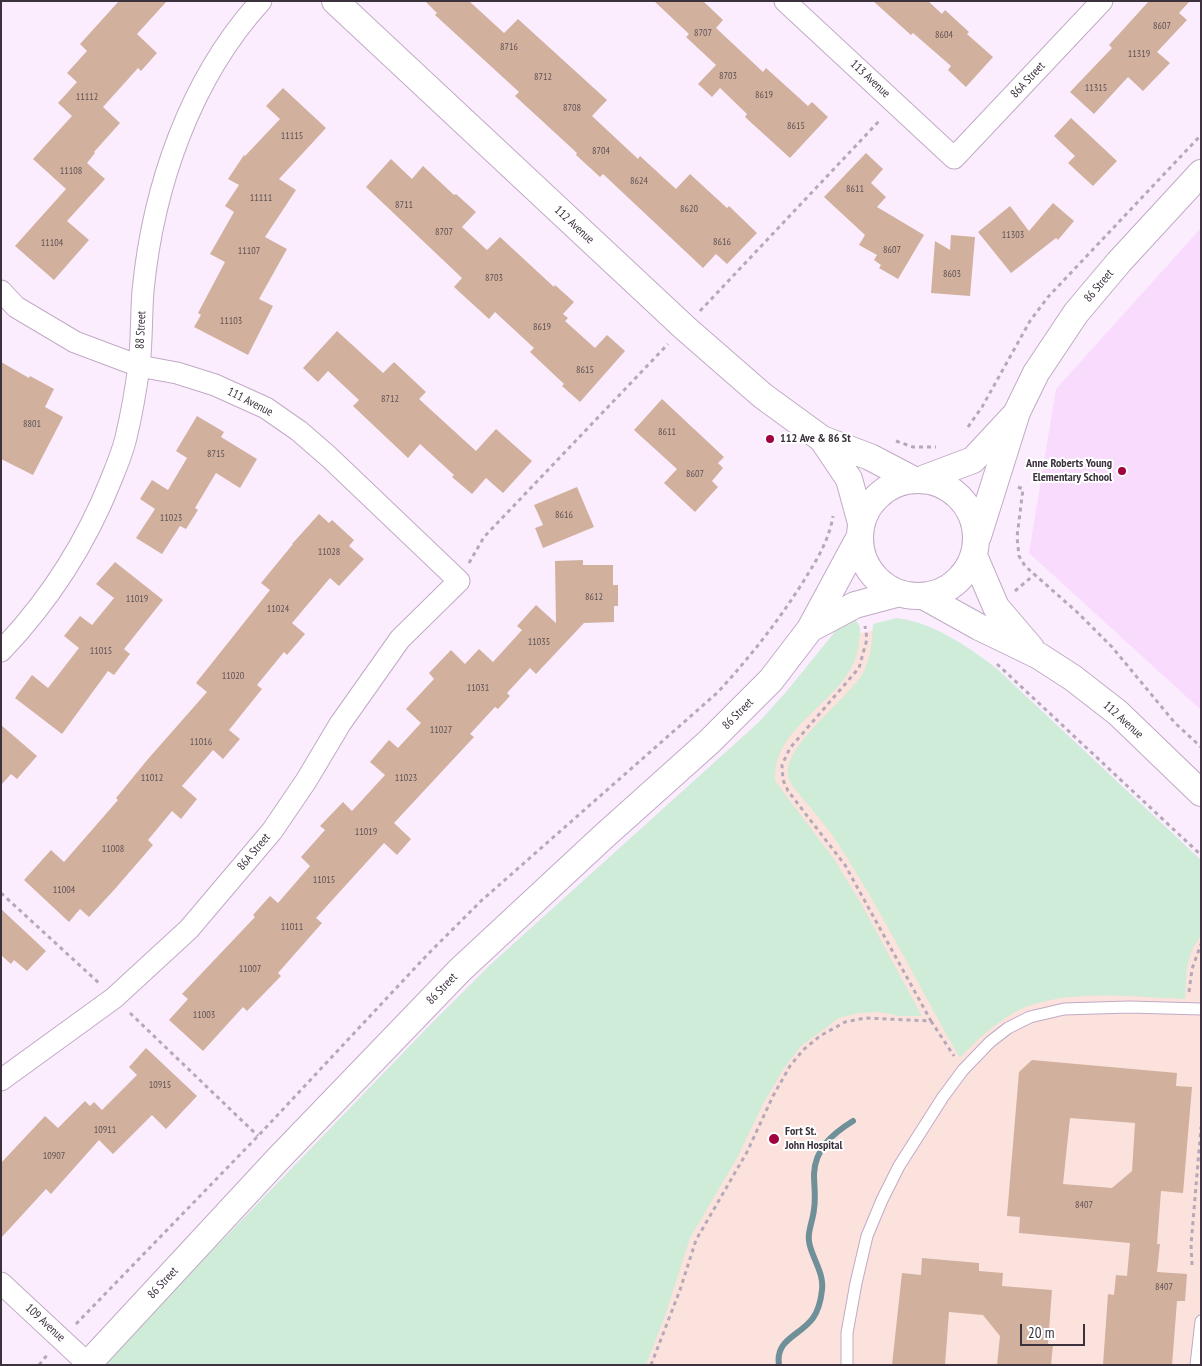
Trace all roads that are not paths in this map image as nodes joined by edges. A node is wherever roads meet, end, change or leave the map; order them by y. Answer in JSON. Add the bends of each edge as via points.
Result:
{"nodes":[{"id":1,"x":261,"y":1,"type":"edge"},
{"id":2,"x":335,"y":1,"type":"edge"},
{"id":3,"x":785,"y":1,"type":"edge"},
{"id":4,"x":1102,"y":1,"type":"edge"},
{"id":5,"x":954,"y":158,"type":"joint"},
{"id":6,"x":1201,"y":173,"type":"edge"},
{"id":7,"x":1,"y":291,"type":"edge"},
{"id":8,"x":139,"y":366,"type":"junction"},
{"id":9,"x":1017,"y":412,"type":"junction"},
{"id":10,"x":822,"y":439,"type":"junction"},
{"id":11,"x":918,"y":478,"type":"junction"},
{"id":12,"x":860,"y":532,"type":"junction"},
{"id":13,"x":977,"y":547,"type":"junction"},
{"id":14,"x":459,"y":581,"type":"joint"},
{"id":15,"x":912,"y":595,"type":"junction"},
{"id":16,"x":810,"y":629,"type":"junction"},
{"id":17,"x":1,"y":651,"type":"edge"},
{"id":18,"x":1039,"y":656,"type":"junction"},
{"id":19,"x":1201,"y":793,"type":"edge"},
{"id":20,"x":1195,"y":1008,"type":"edge"},
{"id":21,"x":1,"y":1080,"type":"edge"},
{"id":22,"x":1,"y":1283,"type":"edge"},
{"id":23,"x":1201,"y":1321,"type":"edge"},
{"id":24,"x":1198,"y":1363,"type":"edge"},
{"id":25,"x":88,"y":1364,"type":"edge"},
{"id":26,"x":847,"y":1365,"type":"edge"}],
"edges":[{"from":1,"to":8,"type":"street","name":"88 Street","via":[[202,85],[167,173],[151,235],[143,290]]},
{"from":2,"to":10,"type":"street","name":"112 Avenue","via":[[724,363]]},
{"from":3,"to":5,"type":"street","name":"113 Avenue"},
{"from":4,"to":5,"type":"street","name":"86A Street"},
{"from":6,"to":9,"type":"street","name":"86 Street","via":[[1076,313],[1036,373]]},
{"from":7,"to":8,"type":"street","name":"111 Avenue","via":[[16,307],[75,342]]},
{"from":8,"to":14,"type":"street","name":"111 Avenue","via":[[178,373],[215,385],[266,408],[299,431]]},
{"from":8,"to":17,"type":"street","name":"88 Street","via":[[127,435],[99,511],[46,597]]},
{"from":9,"to":11,"type":"street","name":"86 Street","via":[[973,460]]},
{"from":9,"to":13,"type":"street","name":"86 Street"},
{"from":10,"to":11,"type":"street","name":"112 Avenue"},
{"from":10,"to":12,"type":"street","name":"112 Avenue","via":[[849,479]]},
{"from":11,"to":12,"type":"street","via":[[894,484],[881,494],[870,506]]},
{"from":11,"to":13,"type":"street","via":[[945,486],[960,498],[972,514]]},
{"from":12,"to":15,"type":"street","via":[[861,557],[870,572],[883,584]]},
{"from":12,"to":16,"type":"street","name":"86 Street"},
{"from":13,"to":15,"type":"street","via":[[957,582],[943,591]]},
{"from":13,"to":18,"type":"street","name":"112 Avenue","via":[[996,607]]},
{"from":14,"to":21,"type":"street","name":"86A Street","via":[[400,640],[340,724],[272,831],[189,928],[114,998]]},
{"from":15,"to":16,"type":"street","name":"86 Street","via":[[856,605]]},
{"from":15,"to":18,"type":"street","name":"112 Avenue"},
{"from":16,"to":25,"type":"street","name":"86 Street","via":[[772,680],[744,710],[460,970],[278,1159]]},
{"from":18,"to":19,"type":"street","name":"112 Avenue","via":[[1118,713]]},
{"from":20,"to":26,"type":"lane","via":[[1064,1009],[1030,1017],[990,1042],[943,1097],[899,1166],[882,1200],[867,1236],[856,1283],[847,1333]]},
{"from":22,"to":25,"type":"street","name":"109 Avenue"},
{"from":23,"to":24,"type":"lane"}]}
